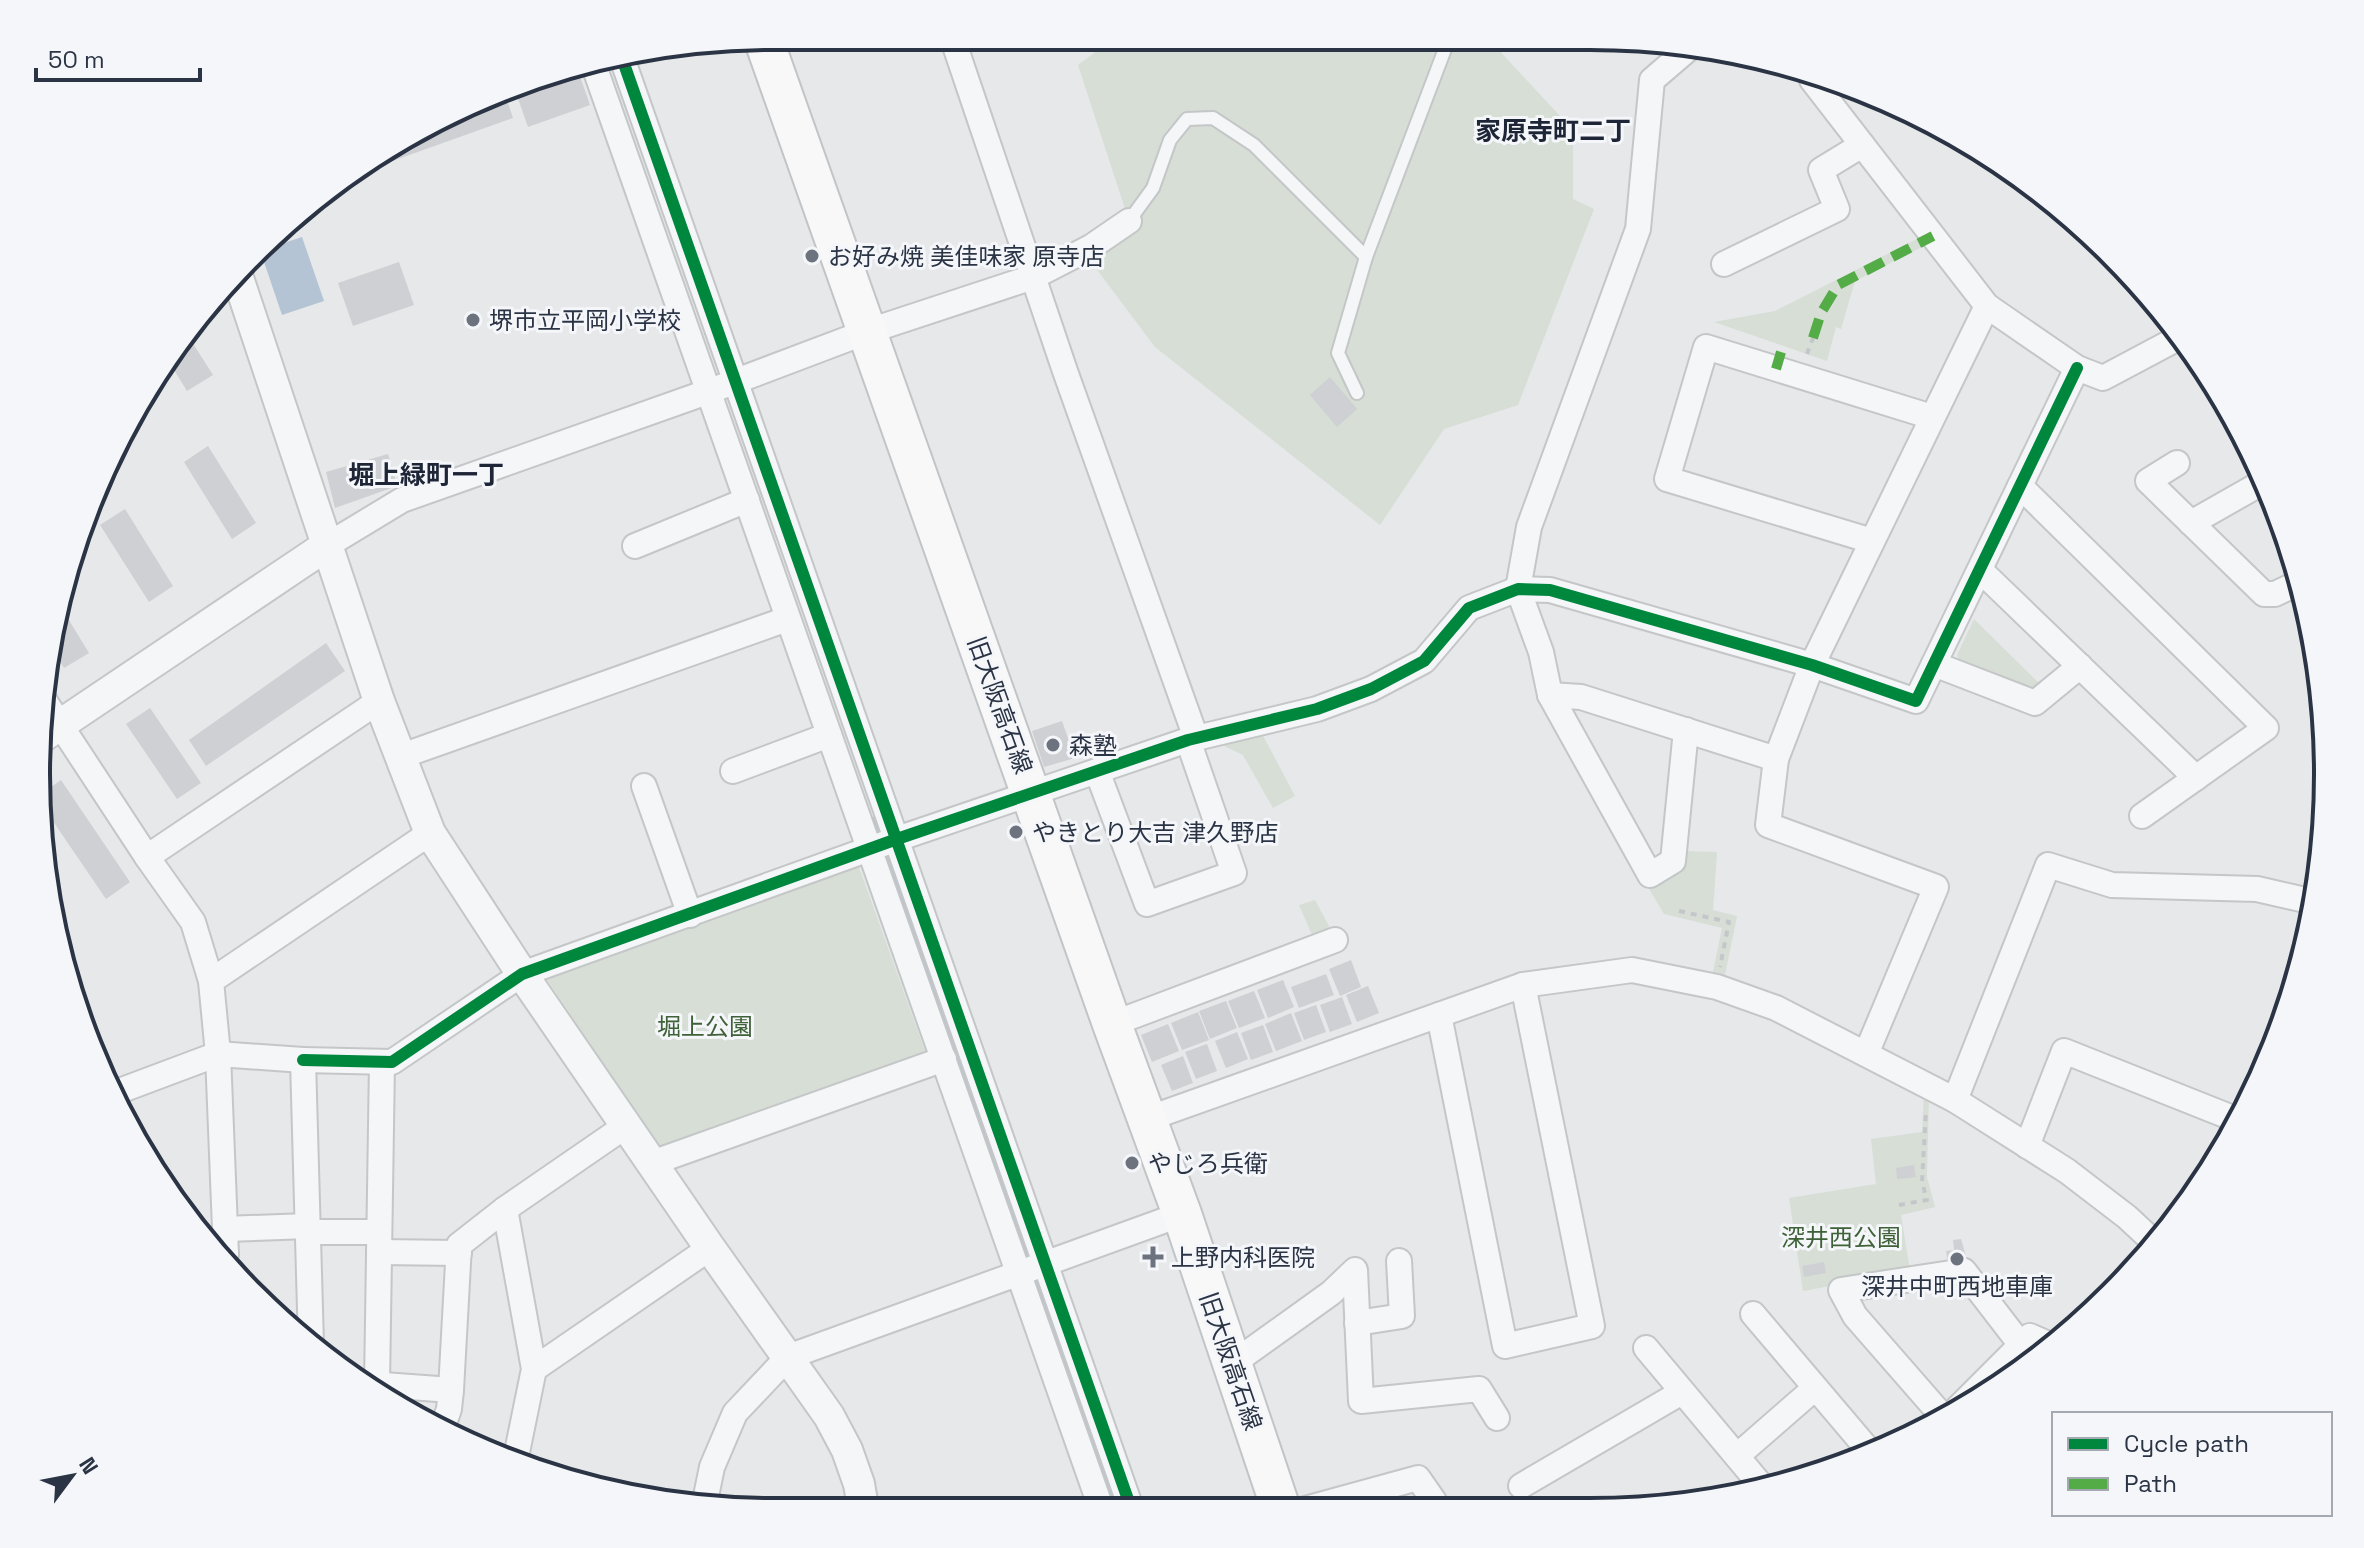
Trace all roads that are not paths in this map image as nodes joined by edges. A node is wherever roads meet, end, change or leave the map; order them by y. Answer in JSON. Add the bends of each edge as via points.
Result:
{"nodes":[{"id":1,"x":767,"y":50,"type":"edge"},
{"id":2,"x":956,"y":50,"type":"edge"},
{"id":3,"x":1445,"y":50,"type":"edge"},
{"id":4,"x":1680,"y":56,"type":"edge"},
{"id":5,"x":625,"y":66,"type":"edge"},
{"id":6,"x":597,"y":73,"type":"edge"},
{"id":7,"x":1817,"y":86,"type":"edge"},
{"id":8,"x":1862,"y":145,"type":"junction"},
{"id":9,"x":1129,"y":221,"type":"joint"},
{"id":10,"x":1366,"y":257,"type":"junction"},
{"id":11,"x":1724,"y":264,"type":"dead end"},
{"id":12,"x":1033,"y":277,"type":"junction"},
{"id":13,"x":240,"y":286,"type":"edge"},
{"id":14,"x":1987,"y":306,"type":"junction"},
{"id":15,"x":866,"y":332,"type":"junction"},
{"id":16,"x":2171,"y":342,"type":"edge"},
{"id":17,"x":2077,"y":368,"type":"junction"},
{"id":18,"x":723,"y":385,"type":"junction"},
{"id":19,"x":1357,"y":393,"type":"dead end"},
{"id":20,"x":1932,"y":417,"type":"junction"},
{"id":21,"x":2177,"y":463,"type":"dead end"},
{"id":22,"x":2020,"y":486,"type":"junction"},
{"id":23,"x":2254,"y":487,"type":"edge"},
{"id":24,"x":747,"y":500,"type":"junction"},
{"id":25,"x":2191,"y":523,"type":"junction"},
{"id":26,"x":1872,"y":541,"type":"junction"},
{"id":27,"x":326,"y":546,"type":"junction"},
{"id":28,"x":635,"y":546,"type":"dead end"},
{"id":29,"x":1980,"y":570,"type":"junction"},
{"id":30,"x":2289,"y":587,"type":"edge"},
{"id":31,"x":1518,"y":589,"type":"junction"},
{"id":32,"x":787,"y":619,"type":"junction"},
{"id":33,"x":1934,"y":664,"type":"junction"},
{"id":34,"x":1812,"y":665,"type":"junction"},
{"id":35,"x":2080,"y":666,"type":"junction"},
{"id":36,"x":1550,"y":695,"type":"junction"},
{"id":37,"x":379,"y":701,"type":"junction"},
{"id":38,"x":53,"y":718,"type":"edge"},
{"id":39,"x":52,"y":727,"type":"edge"},
{"id":40,"x":1686,"y":730,"type":"junction"},
{"id":41,"x":829,"y":735,"type":"junction"},
{"id":42,"x":1192,"y":739,"type":"junction"},
{"id":43,"x":399,"y":757,"type":"junction"},
{"id":44,"x":1776,"y":759,"type":"junction"},
{"id":45,"x":733,"y":771,"type":"dead end"},
{"id":46,"x":1097,"y":771,"type":"junction"},
{"id":47,"x":2196,"y":778,"type":"junction"},
{"id":48,"x":644,"y":786,"type":"dead end"},
{"id":49,"x":1032,"y":793,"type":"junction"},
{"id":50,"x":2142,"y":816,"type":"dead end"},
{"id":51,"x":430,"y":833,"type":"junction"},
{"id":52,"x":896,"y":839,"type":"junction"},
{"id":53,"x":871,"y":848,"type":"junction"},
{"id":54,"x":147,"y":857,"type":"junction"},
{"id":55,"x":2303,"y":899,"type":"edge"},
{"id":56,"x":690,"y":915,"type":"junction"},
{"id":57,"x":1335,"y":940,"type":"dead end"},
{"id":58,"x":522,"y":974,"type":"junction"},
{"id":59,"x":211,"y":981,"type":"junction"},
{"id":60,"x":1523,"y":985,"type":"junction"},
{"id":61,"x":1439,"y":1015,"type":"junction"},
{"id":62,"x":1112,"y":1024,"type":"junction"},
{"id":63,"x":218,"y":1054,"type":"junction"},
{"id":64,"x":1866,"y":1054,"type":"junction"},
{"id":65,"x":944,"y":1059,"type":"junction"},
{"id":66,"x":303,"y":1060,"type":"junction"},
{"id":67,"x":382,"y":1062,"type":"junction"},
{"id":68,"x":123,"y":1090,"type":"edge"},
{"id":69,"x":1955,"y":1100,"type":"junction"},
{"id":70,"x":2225,"y":1115,"type":"dead end"},
{"id":71,"x":1147,"y":1119,"type":"junction"},
{"id":72,"x":627,"y":1125,"type":"junction"},
{"id":73,"x":2027,"y":1146,"type":"junction"},
{"id":74,"x":652,"y":1163,"type":"junction"},
{"id":75,"x":505,"y":1209,"type":"junction"},
{"id":76,"x":1182,"y":1214,"type":"junction"},
{"id":77,"x":308,"y":1229,"type":"junction"},
{"id":78,"x":2147,"y":1236,"type":"edge"},
{"id":79,"x":225,"y":1242,"type":"edge"},
{"id":80,"x":379,"y":1242,"type":"junction"},
{"id":81,"x":710,"y":1248,"type":"junction"},
{"id":82,"x":459,"y":1253,"type":"junction"},
{"id":83,"x":1399,"y":1261,"type":"dead end"},
{"id":84,"x":1032,"y":1268,"type":"junction"},
{"id":85,"x":1753,"y":1314,"type":"dead end"},
{"id":86,"x":1357,"y":1323,"type":"junction"},
{"id":87,"x":311,"y":1329,"type":"edge"},
{"id":88,"x":2040,"y":1340,"type":"edge"},
{"id":89,"x":2021,"y":1345,"type":"junction"},
{"id":90,"x":1646,"y":1348,"type":"dead end"},
{"id":91,"x":788,"y":1357,"type":"junction"},
{"id":92,"x":1232,"y":1364,"type":"junction"},
{"id":93,"x":534,"y":1369,"type":"junction"},
{"id":94,"x":1998,"y":1372,"type":"edge"},
{"id":95,"x":374,"y":1377,"type":"edge"},
{"id":96,"x":386,"y":1385,"type":"edge"},
{"id":97,"x":1815,"y":1388,"type":"junction"},
{"id":98,"x":451,"y":1390,"type":"junction"},
{"id":99,"x":1682,"y":1392,"type":"junction"},
{"id":100,"x":1936,"y":1409,"type":"edge"},
{"id":101,"x":1497,"y":1418,"type":"dead end"},
{"id":102,"x":446,"y":1419,"type":"edge"},
{"id":103,"x":1864,"y":1444,"type":"edge"},
{"id":104,"x":517,"y":1451,"type":"edge"},
{"id":105,"x":1737,"y":1456,"type":"junction"},
{"id":106,"x":1752,"y":1479,"type":"edge"},
{"id":107,"x":1521,"y":1486,"type":"dead end"},
{"id":108,"x":706,"y":1494,"type":"edge"},
{"id":109,"x":861,"y":1498,"type":"edge"},
{"id":110,"x":1098,"y":1498,"type":"edge"},
{"id":111,"x":1127,"y":1498,"type":"edge"},
{"id":112,"x":1277,"y":1498,"type":"edge"},
{"id":113,"x":1345,"y":1498,"type":"edge"},
{"id":114,"x":1432,"y":1498,"type":"edge"}],
"edges":[{"from":1,"to":15,"type":"main road","name":"旧大阪高石線"},
{"from":2,"to":12,"type":"street"},
{"from":3,"to":10,"type":"lane"},
{"from":4,"to":31,"type":"street","via":[[1652,80],[1638,229],[1529,527]]},
{"from":5,"to":18,"type":"street"},
{"from":6,"to":18,"type":"street"},
{"from":7,"to":8,"type":"street"},
{"from":8,"to":11,"type":"street","via":[[1821,170],[1837,209]]},
{"from":8,"to":14,"type":"street"},
{"from":9,"to":10,"type":"lane","via":[[1153,188],[1170,140],[1187,119],[1213,118],[1254,145]]},
{"from":9,"to":12,"type":"street"},
{"from":10,"to":19,"type":"lane","via":[[1338,353]]},
{"from":12,"to":15,"type":"street"},
{"from":12,"to":42,"type":"street"},
{"from":13,"to":27,"type":"street"},
{"from":14,"to":17,"type":"street"},
{"from":14,"to":20,"type":"street"},
{"from":15,"to":18,"type":"street"},
{"from":15,"to":49,"type":"main road","name":"旧大阪高石線"},
{"from":16,"to":17,"type":"street","via":[[2103,378]]},
{"from":17,"to":22,"type":"street"},
{"from":18,"to":24,"type":"street"},
{"from":18,"to":27,"type":"street","via":[[402,500]]},
{"from":18,"to":52,"type":"street"},
{"from":20,"to":26,"type":"street"},
{"from":20,"to":26,"type":"street","via":[[1706,347],[1667,479]]},
{"from":21,"to":25,"type":"street","via":[[2148,481]]},
{"from":22,"to":29,"type":"street"},
{"from":22,"to":47,"type":"street","via":[[2266,728]]},
{"from":23,"to":25,"type":"street"},
{"from":24,"to":28,"type":"street"},
{"from":24,"to":32,"type":"street"},
{"from":25,"to":30,"type":"street","via":[[2264,594]]},
{"from":26,"to":34,"type":"street"},
{"from":27,"to":37,"type":"street"},
{"from":27,"to":38,"type":"street"},
{"from":29,"to":33,"type":"street"},
{"from":29,"to":35,"type":"street"},
{"from":31,"to":34,"type":"street","via":[[1550,590]]},
{"from":31,"to":36,"type":"street"},
{"from":31,"to":42,"type":"street","via":[[1469,608],[1424,661],[1371,689],[1317,709]]},
{"from":32,"to":41,"type":"street"},
{"from":32,"to":43,"type":"street"},
{"from":33,"to":34,"type":"street","via":[[1916,701]]},
{"from":33,"to":35,"type":"street","via":[[2035,703]]},
{"from":34,"to":44,"type":"street"},
{"from":35,"to":47,"type":"street"},
{"from":36,"to":40,"type":"street","via":[[1581,697]]},
{"from":36,"to":40,"type":"street","via":[[1650,875],[1673,861]]},
{"from":37,"to":43,"type":"street"},
{"from":37,"to":54,"type":"street"},
{"from":39,"to":54,"type":"street"},
{"from":40,"to":44,"type":"street"},
{"from":41,"to":45,"type":"street"},
{"from":41,"to":53,"type":"street"},
{"from":42,"to":46,"type":"street"},
{"from":42,"to":46,"type":"street","via":[[1234,873],[1147,904]]},
{"from":43,"to":51,"type":"street"},
{"from":44,"to":64,"type":"street","via":[[1768,825],[1936,887]]},
{"from":46,"to":49,"type":"street"},
{"from":47,"to":50,"type":"street"},
{"from":48,"to":56,"type":"street"},
{"from":49,"to":52,"type":"street"},
{"from":49,"to":62,"type":"main road","name":"旧大阪高石線"},
{"from":51,"to":58,"type":"street"},
{"from":51,"to":59,"type":"street"},
{"from":52,"to":53,"type":"street"},
{"from":52,"to":84,"type":"street"},
{"from":53,"to":56,"type":"street"},
{"from":53,"to":65,"type":"street"},
{"from":54,"to":59,"type":"street","via":[[193,922]]},
{"from":55,"to":69,"type":"street","via":[[2257,889],[2112,885],[2048,865]]},
{"from":56,"to":58,"type":"street"},
{"from":57,"to":62,"type":"street"},
{"from":58,"to":67,"type":"street","via":[[392,1062]]},
{"from":58,"to":72,"type":"street"},
{"from":59,"to":63,"type":"street"},
{"from":60,"to":61,"type":"street"},
{"from":60,"to":61,"type":"street","via":[[1592,1326],[1505,1346]]},
{"from":60,"to":64,"type":"street","via":[[1632,970],[1717,987],[1776,1008]]},
{"from":61,"to":71,"type":"street"},
{"from":62,"to":71,"type":"main road","name":"旧大阪高石線"},
{"from":63,"to":66,"type":"street"},
{"from":63,"to":68,"type":"street"},
{"from":63,"to":79,"type":"street"},
{"from":64,"to":69,"type":"street"},
{"from":65,"to":74,"type":"street"},
{"from":65,"to":84,"type":"street"},
{"from":66,"to":67,"type":"street"},
{"from":66,"to":77,"type":"street"},
{"from":67,"to":80,"type":"street"},
{"from":69,"to":73,"type":"street"},
{"from":70,"to":73,"type":"street","via":[[2064,1051]]},
{"from":71,"to":76,"type":"main road","name":"旧大阪高石線"},
{"from":72,"to":74,"type":"street"},
{"from":72,"to":75,"type":"street"},
{"from":73,"to":78,"type":"street"},
{"from":74,"to":81,"type":"street"},
{"from":75,"to":82,"type":"street","via":[[459,1245]]},
{"from":75,"to":93,"type":"street"},
{"from":76,"to":84,"type":"street"},
{"from":76,"to":92,"type":"main road","name":"旧大阪高石線"},
{"from":77,"to":79,"type":"street"},
{"from":77,"to":80,"type":"street"},
{"from":77,"to":87,"type":"street"},
{"from":80,"to":82,"type":"street"},
{"from":80,"to":95,"type":"street"},
{"from":81,"to":91,"type":"street"},
{"from":81,"to":93,"type":"street"},
{"from":82,"to":98,"type":"street"},
{"from":83,"to":86,"type":"street","via":[[1402,1316]]},
{"from":84,"to":91,"type":"street"},
{"from":84,"to":110,"type":"street"},
{"from":84,"to":111,"type":"street"},
{"from":85,"to":97,"type":"street"},
{"from":86,"to":92,"type":"street","via":[[1355,1270]]},
{"from":86,"to":101,"type":"street","via":[[1361,1401],[1479,1389]]},
{"from":88,"to":89,"type":"street","via":[[2030,1336]]},
{"from":89,"to":94,"type":"street"},
{"from":89,"to":100,"type":"street","via":[[1964,1271],[1841,1290],[1855,1316]]},
{"from":90,"to":99,"type":"street"},
{"from":91,"to":108,"type":"street","via":[[735,1413]]},
{"from":91,"to":109,"type":"street","via":[[847,1450]]},
{"from":92,"to":112,"type":"main road","name":"旧大阪高石線"},
{"from":93,"to":104,"type":"street"},
{"from":96,"to":98,"type":"street"},
{"from":97,"to":103,"type":"street"},
{"from":97,"to":105,"type":"street"},
{"from":98,"to":102,"type":"street"},
{"from":99,"to":105,"type":"street"},
{"from":99,"to":107,"type":"street"},
{"from":105,"to":106,"type":"street"},
{"from":113,"to":114,"type":"street","via":[[1418,1478]]}]}
